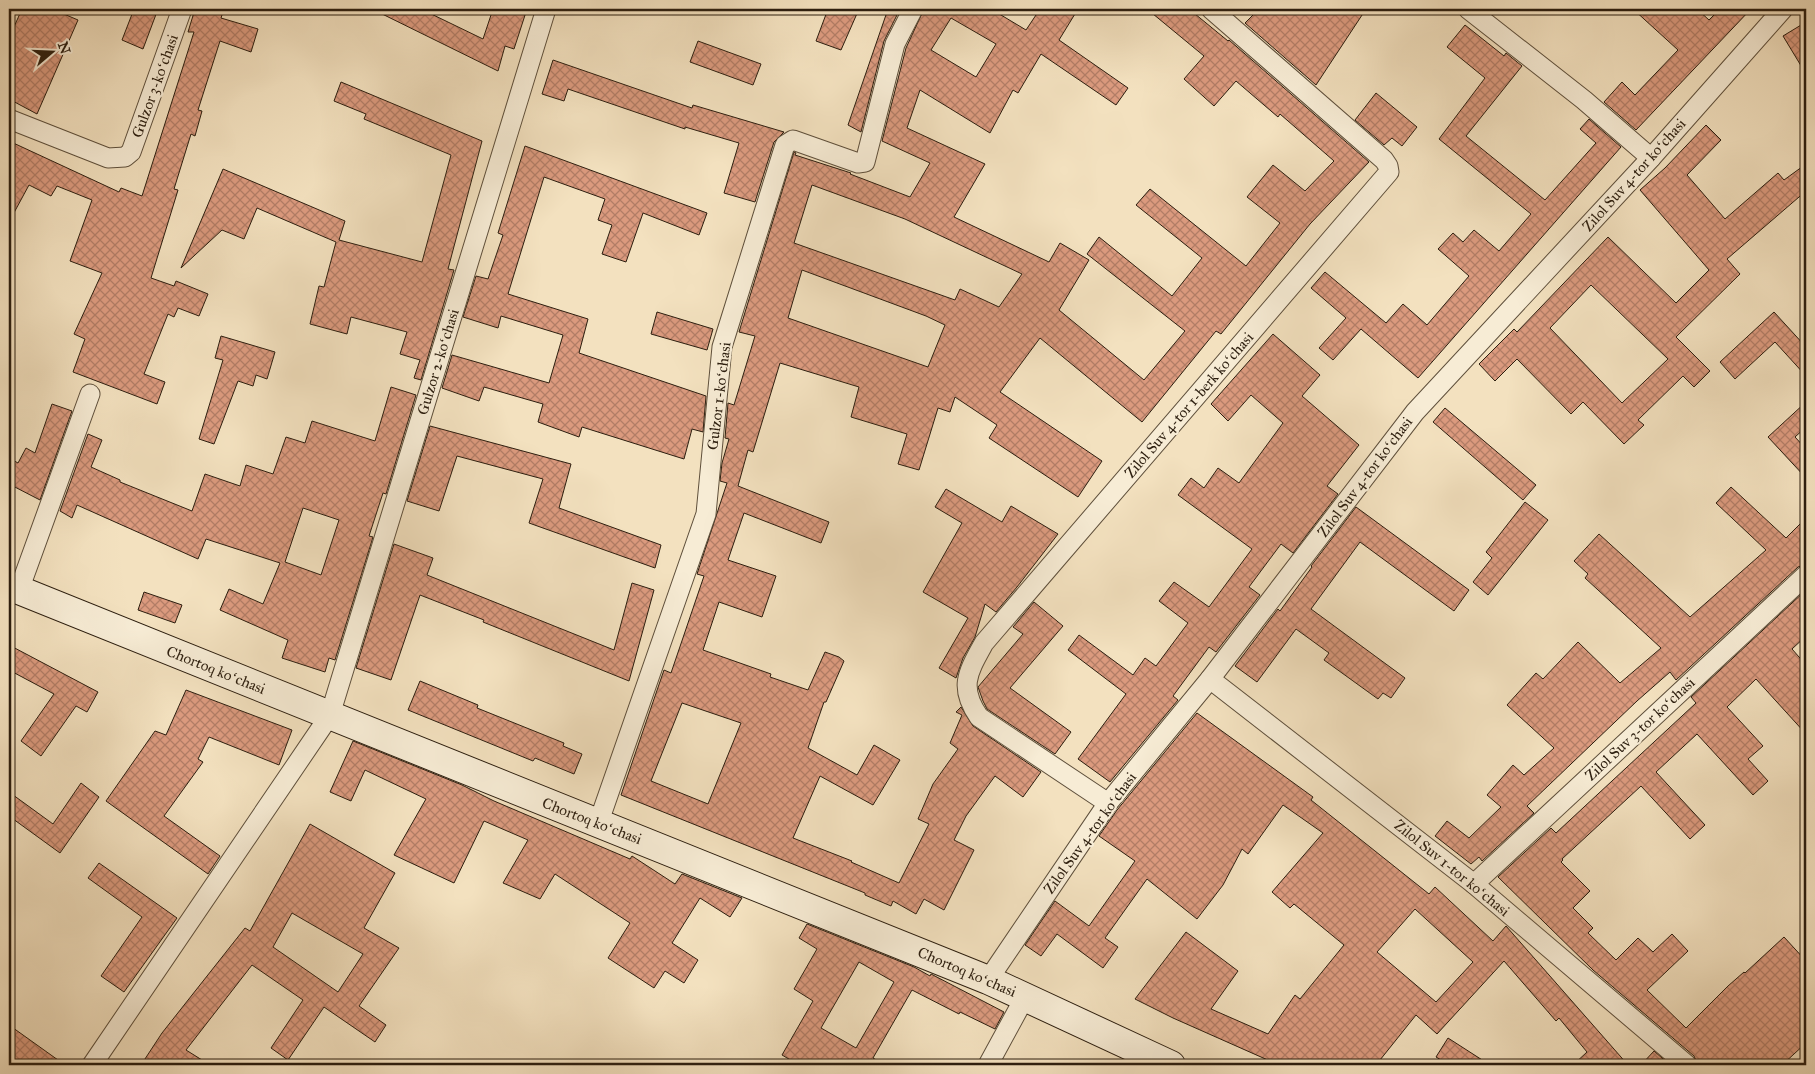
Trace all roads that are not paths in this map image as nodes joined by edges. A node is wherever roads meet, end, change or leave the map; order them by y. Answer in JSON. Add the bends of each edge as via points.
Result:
{"nodes":[{"id":1,"x":182,"y":9,"type":"edge"},
{"id":2,"x":546,"y":9,"type":"edge"},
{"id":3,"x":913,"y":9,"type":"edge"},
{"id":4,"x":1211,"y":9,"type":"edge"},
{"id":5,"x":1468,"y":9,"type":"edge"},
{"id":6,"x":1783,"y":9,"type":"edge"},
{"id":7,"x":9,"y":119,"type":"edge"},
{"id":8,"x":1651,"y":158,"type":"junction"},
{"id":9,"x":90,"y":394,"type":"dead end"},
{"id":10,"x":1806,"y":575,"type":"edge"},
{"id":11,"x":14,"y":588,"type":"edge"},
{"id":12,"x":1210,"y":679,"type":"junction"},
{"id":13,"x":330,"y":715,"type":"junction"},
{"id":14,"x":1108,"y":803,"type":"junction"},
{"id":15,"x":598,"y":824,"type":"junction"},
{"id":16,"x":1474,"y":884,"type":"junction"},
{"id":17,"x":988,"y":980,"type":"junction"},
{"id":18,"x":1025,"y":998,"type":"junction"},
{"id":19,"x":92,"y":1065,"type":"edge"},
{"id":20,"x":988,"y":1065,"type":"edge"},
{"id":21,"x":1171,"y":1065,"type":"edge"},
{"id":22,"x":1687,"y":1065,"type":"edge"}],
"edges":[{"from":1,"to":7,"type":"street","name":"Gulzor 3-koʻchasi","via":[[131,152],[125,157],[108,158]]},
{"from":2,"to":13,"type":"street","name":"Gulzor 2-koʻchasi"},
{"from":3,"to":15,"type":"street","name":"Gulzor 1-koʻchasi","via":[[895,44],[865,162],[858,163],[793,140],[785,145],[722,347],[706,514]]},
{"from":4,"to":14,"type":"street","name":"Zilol Suv 4-tor 1-berk koʻchasi","via":[[1384,160],[1388,172],[984,643],[968,672],[970,705],[979,717]]},
{"from":5,"to":8,"type":"street","via":[[1584,100]]},
{"from":6,"to":8,"type":"street","name":"Zilol Suv 4-tor koʻchasi"},
{"from":8,"to":12,"type":"street","name":"Zilol Suv 4-tor koʻchasi","via":[[1415,412]]},
{"from":9,"to":11,"type":"street"},
{"from":10,"to":16,"type":"street","name":"Zilol Suv 3-tor koʻchasi"},
{"from":11,"to":13,"type":"main road","name":"Chortoq koʻchasi"},
{"from":12,"to":14,"type":"street","name":"Zilol Suv 4-tor koʻchasi"},
{"from":12,"to":16,"type":"street","name":"Zilol Suv 1-tor koʻchasi"},
{"from":13,"to":15,"type":"main road","name":"Chortoq koʻchasi"},
{"from":13,"to":19,"type":"street","name":"Gulzor 2-koʻchasi"},
{"from":14,"to":17,"type":"street","name":"Zilol Suv 4-tor koʻchasi"},
{"from":15,"to":17,"type":"main road","name":"Chortoq koʻchasi"},
{"from":16,"to":22,"type":"street","name":"Zilol Suv 1-tor koʻchasi"},
{"from":17,"to":18,"type":"main road","name":"Chortoq koʻchasi"},
{"from":18,"to":20,"type":"street"},
{"from":18,"to":21,"type":"main road","name":"Chortoq koʻchasi"}]}
